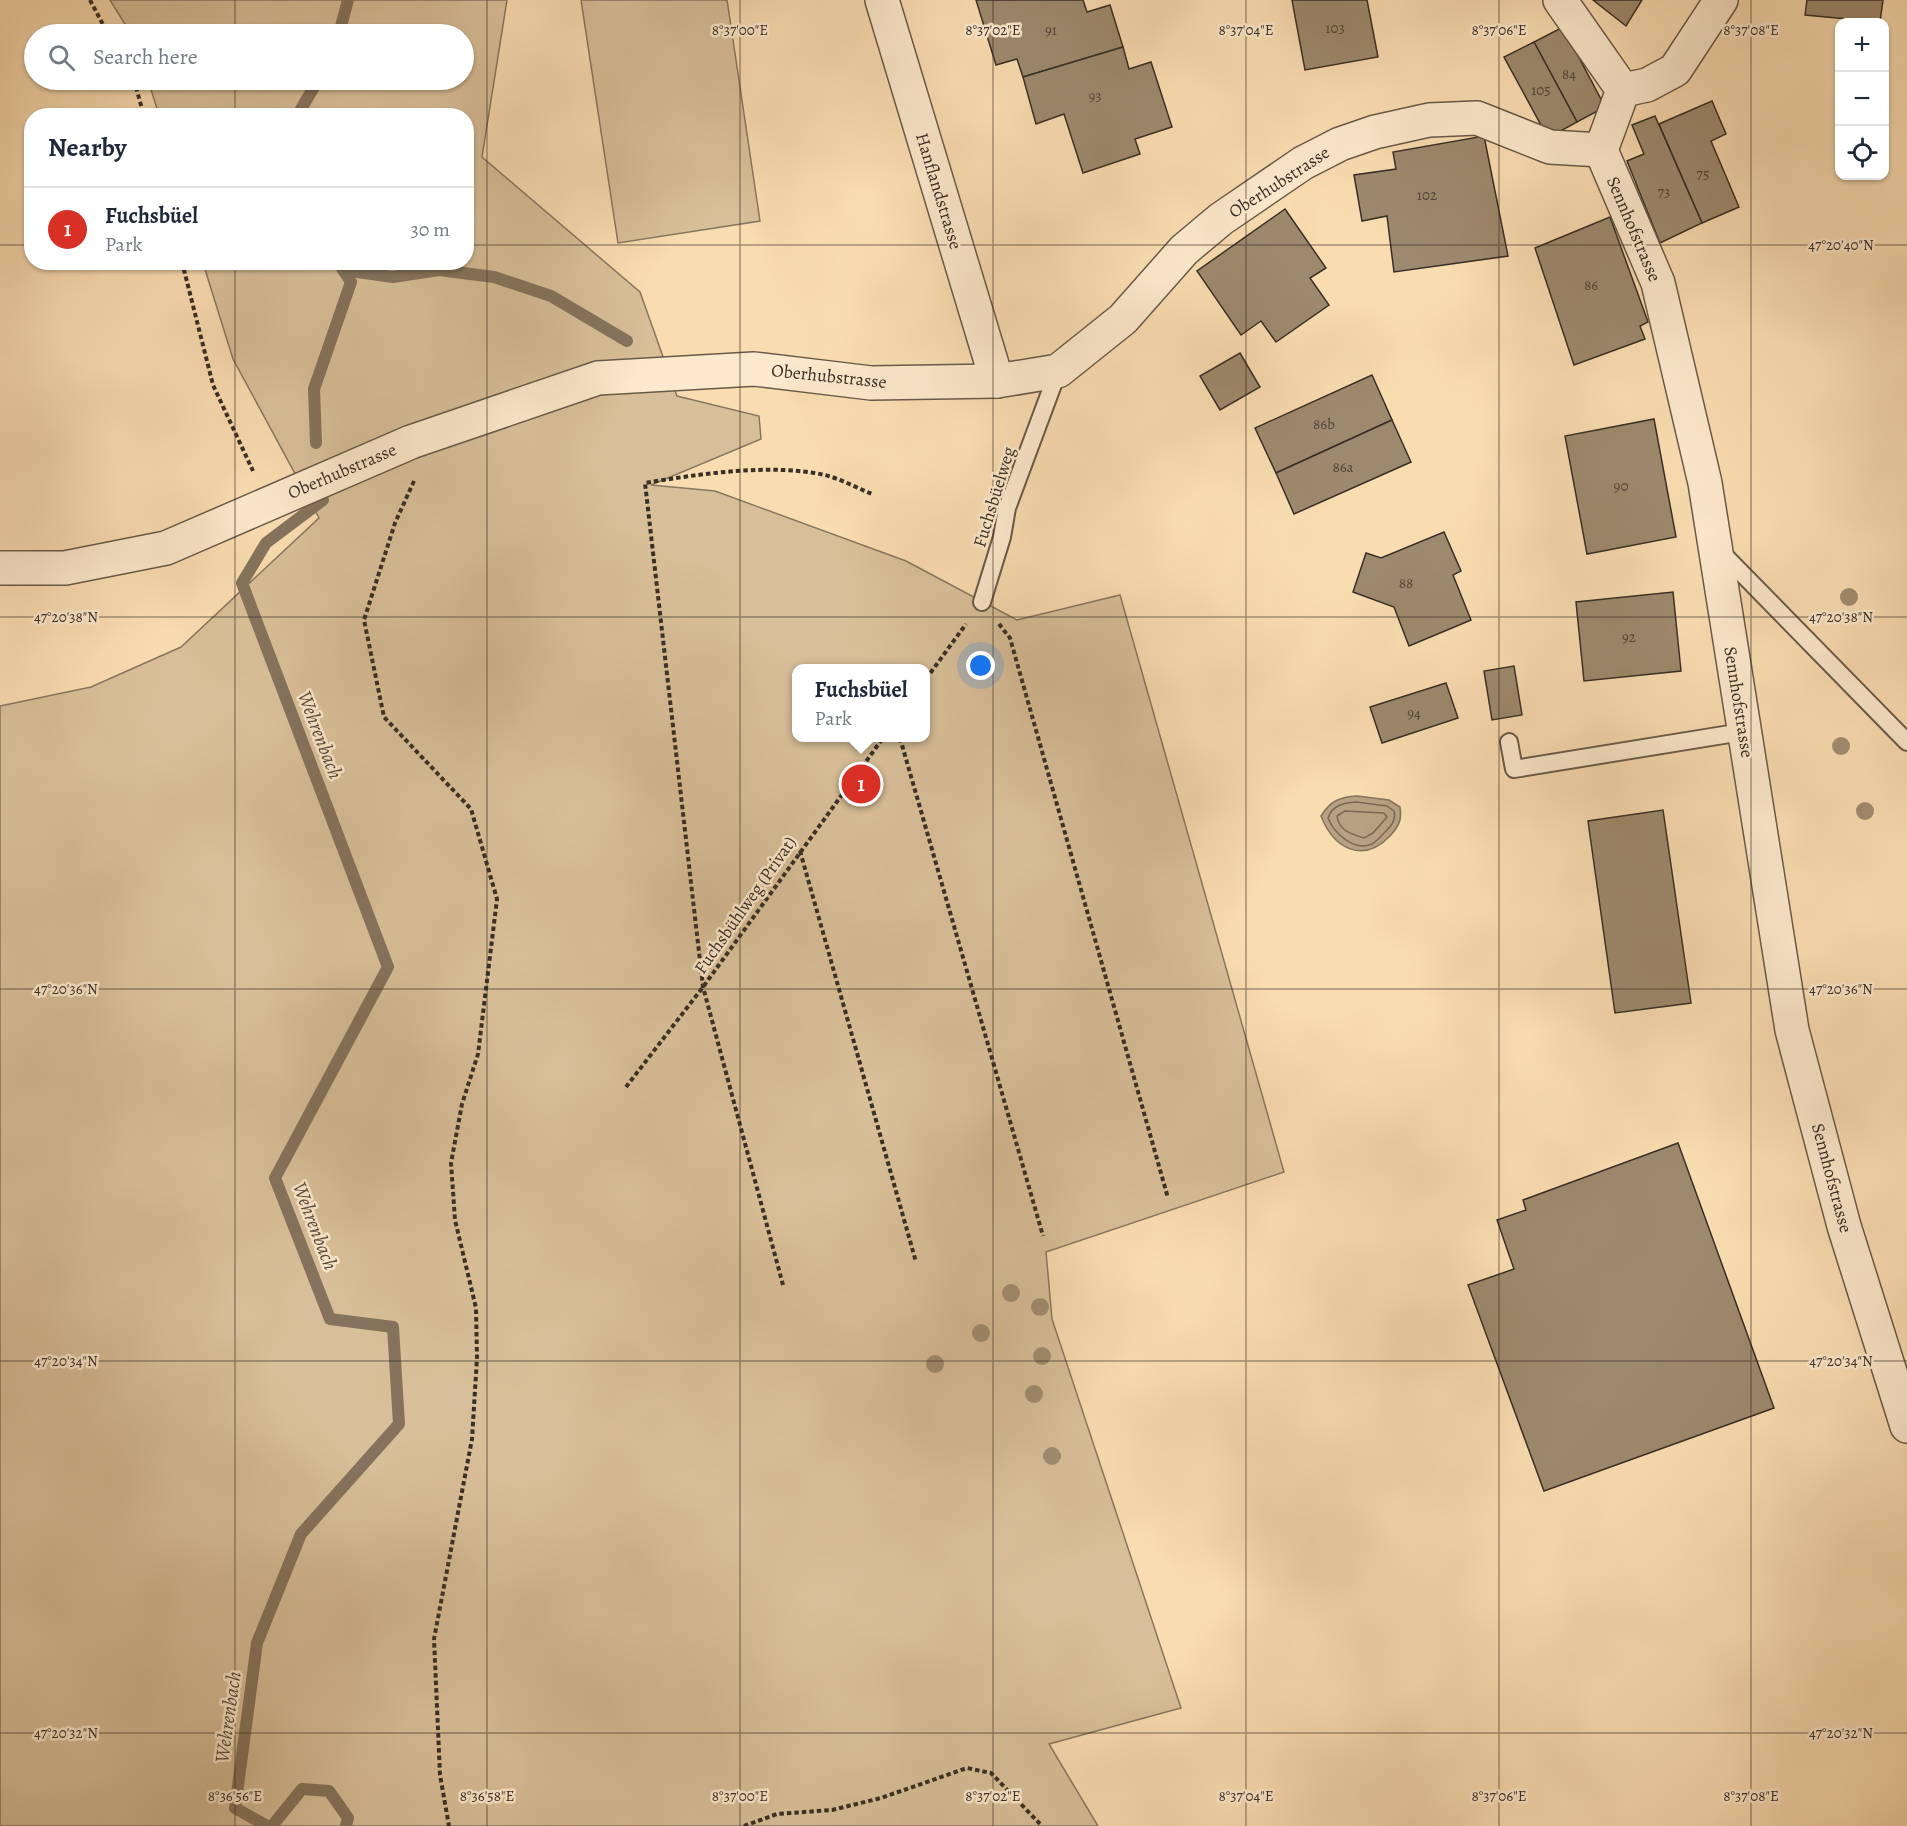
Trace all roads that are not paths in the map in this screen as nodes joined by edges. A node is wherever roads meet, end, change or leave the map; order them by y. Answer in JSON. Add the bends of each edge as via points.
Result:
{"nodes":[{"id":1,"x":882,"y":0,"type":"edge"},
{"id":2,"x":1560,"y":0,"type":"edge"},
{"id":3,"x":1721,"y":0,"type":"edge"},
{"id":4,"x":1623,"y":90,"type":"junction"},
{"id":5,"x":1601,"y":150,"type":"junction"},
{"id":6,"x":1058,"y":371,"type":"junction"},
{"id":7,"x":997,"y":381,"type":"junction"},
{"id":8,"x":1714,"y":546,"type":"junction"},
{"id":9,"x":0,"y":568,"type":"edge"},
{"id":10,"x":982,"y":602,"type":"road end"},
{"id":11,"x":1742,"y":732,"type":"junction"},
{"id":12,"x":1509,"y":742,"type":"dead end"},
{"id":13,"x":1907,"y":742,"type":"edge"},
{"id":14,"x":1907,"y":1426,"type":"edge"}],
"edges":[{"from":1,"to":7,"type":"street","name":"Hanflandstrasse"},
{"from":2,"to":4,"type":"street"},
{"from":3,"to":4,"type":"street","via":[[1675,70],[1647,85]]},
{"from":4,"to":5,"type":"street"},
{"from":5,"to":6,"type":"street","name":"Oberhubstrasse","via":[[1550,147],[1477,118],[1429,120],[1340,144],[1303,163],[1221,219],[1184,250],[1123,318]]},
{"from":5,"to":8,"type":"street","name":"Sennhofstrasse","via":[[1658,283],[1705,483]]},
{"from":6,"to":7,"type":"street","name":"Oberhubstrasse"},
{"from":6,"to":10,"type":"lane","name":"Fuchsbüelweg","via":[[1006,508],[1002,537]]},
{"from":7,"to":9,"type":"street","name":"Oberhubstrasse","via":[[870,383],[754,369],[598,378],[411,442],[166,548],[66,568]]},
{"from":8,"to":11,"type":"street","name":"Sennhofstrasse"},
{"from":8,"to":13,"type":"lane"},
{"from":11,"to":12,"type":"lane","via":[[1514,769]]},
{"from":11,"to":14,"type":"street","name":"Sennhofstrasse","via":[[1792,1030],[1844,1226]]}]}
